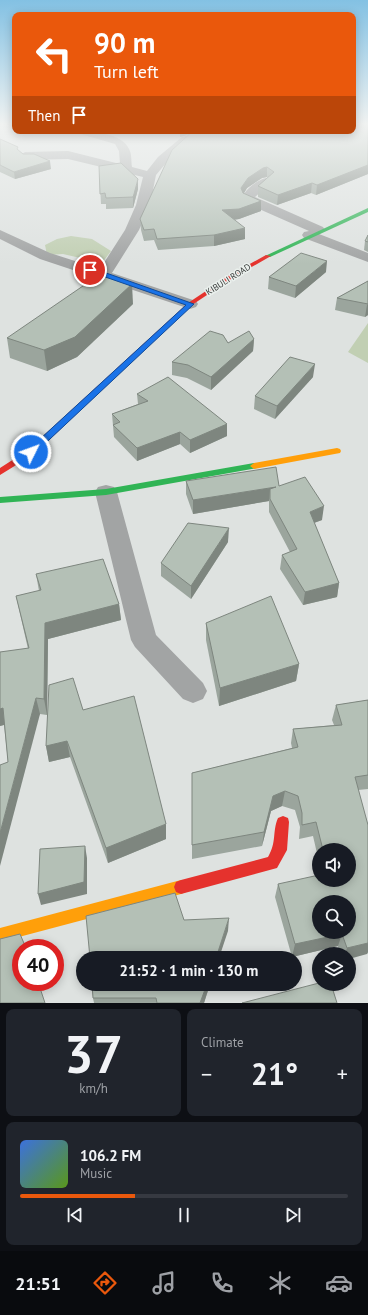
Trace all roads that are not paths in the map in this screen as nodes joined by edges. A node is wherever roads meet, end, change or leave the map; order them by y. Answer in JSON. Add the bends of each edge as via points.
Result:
{"nodes":[{"id":1,"x":130,"y":170,"type":"edge"},
{"id":2,"x":154,"y":170,"type":"edge"},
{"id":3,"x":150,"y":175,"type":"junction"},
{"id":4,"x":266,"y":182,"type":"edge"},
{"id":5,"x":367,"y":210,"type":"edge"},
{"id":6,"x":313,"y":232,"type":"junction"},
{"id":7,"x":0,"y":234,"type":"edge"},
{"id":8,"x":368,"y":258,"type":"edge"},
{"id":9,"x":104,"y":274,"type":"junction"},
{"id":10,"x":190,"y":304,"type":"junction"},
{"id":11,"x":338,"y":451,"type":"dead end"},
{"id":12,"x":0,"y":472,"type":"edge"},
{"id":13,"x":106,"y":492,"type":"junction"},
{"id":14,"x":0,"y":500,"type":"edge"},
{"id":15,"x":193,"y":691,"type":"dead end"},
{"id":16,"x":283,"y":822,"type":"dead end"},
{"id":17,"x":0,"y":935,"type":"edge"}],
"edges":[{"from":1,"to":3,"type":"street"},
{"from":2,"to":3,"type":"street"},
{"from":3,"to":9,"type":"street","via":[[143,205],[132,230]]},
{"from":4,"to":6,"type":"street","via":[[249,195],[248,199]]},
{"from":5,"to":6,"type":"street","name":"KIBULI ROAD"},
{"from":6,"to":8,"type":"street"},
{"from":6,"to":10,"type":"street","name":"KIBULI ROAD","via":[[235,273]]},
{"from":7,"to":9,"type":"street","via":[[45,256]]},
{"from":9,"to":10,"type":"street"},
{"from":10,"to":12,"type":"street","name":"KIBULI ROAD","via":[[31,452]]},
{"from":11,"to":13,"type":"street"},
{"from":13,"to":14,"type":"street"},
{"from":13,"to":15,"type":"street","via":[[144,640]]},
{"from":16,"to":17,"type":"street","via":[[280,850],[272,863]]}]}
